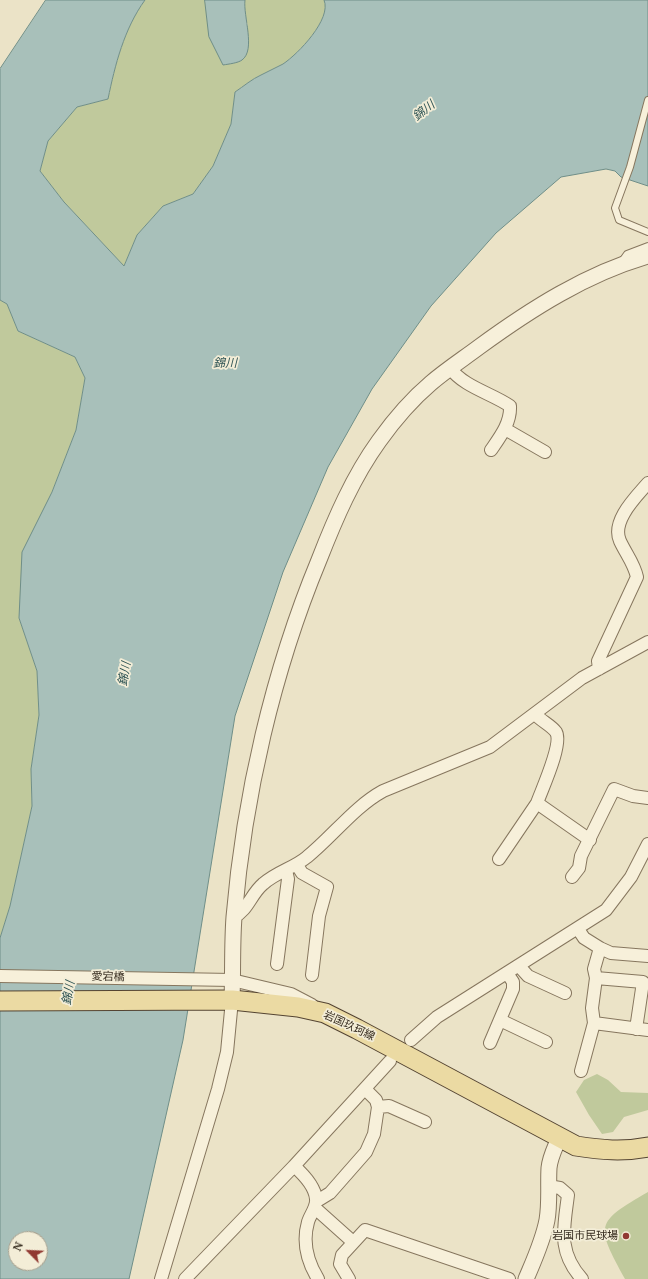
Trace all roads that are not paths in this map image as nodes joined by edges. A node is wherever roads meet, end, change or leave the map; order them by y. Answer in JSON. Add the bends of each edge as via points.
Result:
{"nodes":[{"id":1,"x":648,"y":100,"type":"edge"},
{"id":2,"x":648,"y":232,"type":"edge"},
{"id":3,"x":648,"y":246,"type":"edge"},
{"id":4,"x":648,"y":256,"type":"edge"},
{"id":5,"x":618,"y":265,"type":"junction"},
{"id":6,"x":450,"y":368,"type":"junction"},
{"id":7,"x":505,"y":429,"type":"junction"},
{"id":8,"x":490,"y":450,"type":"dead end"},
{"id":9,"x":545,"y":452,"type":"dead end"},
{"id":10,"x":648,"y":483,"type":"edge"},
{"id":11,"x":648,"y":642,"type":"edge"},
{"id":12,"x":599,"y":669,"type":"junction"},
{"id":13,"x":535,"y":714,"type":"junction"},
{"id":14,"x":648,"y":798,"type":"edge"},
{"id":15,"x":537,"y":803,"type":"junction"},
{"id":16,"x":590,"y":840,"type":"junction"},
{"id":17,"x":648,"y":844,"type":"edge"},
{"id":18,"x":499,"y":859,"type":"dead end"},
{"id":19,"x":292,"y":868,"type":"junction"},
{"id":20,"x":572,"y":877,"type":"dead end"},
{"id":21,"x":234,"y":917,"type":"junction"},
{"id":22,"x":578,"y":929,"type":"junction"},
{"id":23,"x":600,"y":948,"type":"junction"},
{"id":24,"x":648,"y":956,"type":"edge"},
{"id":25,"x":276,"y":964,"type":"dead end"},
{"id":26,"x":519,"y":966,"type":"junction"},
{"id":27,"x":507,"y":973,"type":"junction"},
{"id":28,"x":312,"y":975,"type":"dead end"},
{"id":29,"x":0,"y":976,"type":"edge"},
{"id":30,"x":596,"y":978,"type":"junction"},
{"id":31,"x":232,"y":980,"type":"junction"},
{"id":32,"x":565,"y":993,"type":"dead end"},
{"id":33,"x":0,"y":1000,"type":"edge"},
{"id":34,"x":226,"y":1000,"type":"junction"},
{"id":35,"x":325,"y":1013,"type":"junction"},
{"id":36,"x":500,"y":1020,"type":"junction"},
{"id":37,"x":594,"y":1023,"type":"junction"},
{"id":38,"x":642,"y":1029,"type":"edge"},
{"id":39,"x":412,"y":1040,"type":"dead end"},
{"id":40,"x":546,"y":1042,"type":"dead end"},
{"id":41,"x":490,"y":1043,"type":"dead end"},
{"id":42,"x":390,"y":1062,"type":"dead end"},
{"id":43,"x":581,"y":1071,"type":"dead end"},
{"id":44,"x":364,"y":1089,"type":"junction"},
{"id":45,"x":378,"y":1107,"type":"junction"},
{"id":46,"x":425,"y":1122,"type":"dead end"},
{"id":47,"x":559,"y":1138,"type":"junction"},
{"id":48,"x":648,"y":1147,"type":"edge"},
{"id":49,"x":294,"y":1166,"type":"junction"},
{"id":50,"x":548,"y":1186,"type":"junction"},
{"id":51,"x":316,"y":1204,"type":"junction"},
{"id":52,"x":353,"y":1242,"type":"junction"},
{"id":53,"x":579,"y":1278,"type":"edge"},
{"id":54,"x":161,"y":1279,"type":"edge"},
{"id":55,"x":185,"y":1279,"type":"edge"},
{"id":56,"x":318,"y":1279,"type":"edge"},
{"id":57,"x":350,"y":1279,"type":"edge"},
{"id":58,"x":509,"y":1279,"type":"edge"},
{"id":59,"x":526,"y":1279,"type":"edge"}],
"edges":[{"from":1,"to":2,"type":"lane","via":[[630,167],[615,208],[618,220]]},
{"from":3,"to":5,"type":"lane","via":[[627,254]]},
{"from":4,"to":5,"type":"street"},
{"from":5,"to":6,"type":"street","via":[[520,317]]},
{"from":6,"to":7,"type":"street","via":[[461,380],[510,406]]},
{"from":6,"to":21,"type":"street","via":[[414,399],[378,443],[355,479],[312,577],[287,648],[268,717],[249,803]]},
{"from":7,"to":8,"type":"street"},
{"from":7,"to":9,"type":"street"},
{"from":10,"to":12,"type":"street","via":[[627,510],[618,531],[637,577],[598,661]]},
{"from":11,"to":12,"type":"street"},
{"from":12,"to":13,"type":"street","via":[[582,678]]},
{"from":13,"to":15,"type":"street","via":[[555,731],[558,737],[557,748]]},
{"from":13,"to":19,"type":"street","via":[[490,747],[369,799],[327,840]]},
{"from":14,"to":16,"type":"street","via":[[614,789]]},
{"from":15,"to":16,"type":"street"},
{"from":15,"to":18,"type":"street"},
{"from":16,"to":20,"type":"street","via":[[581,856],[579,868]]},
{"from":17,"to":22,"type":"street","via":[[631,877],[606,910]]},
{"from":19,"to":21,"type":"street","via":[[263,883],[242,913]]},
{"from":19,"to":25,"type":"street","via":[[288,879]]},
{"from":19,"to":28,"type":"street","via":[[327,887],[319,916]]},
{"from":21,"to":31,"type":"street"},
{"from":22,"to":23,"type":"street","via":[[584,938]]},
{"from":22,"to":26,"type":"street"},
{"from":23,"to":24,"type":"street","via":[[611,953]]},
{"from":23,"to":30,"type":"street","via":[[595,962]]},
{"from":26,"to":27,"type":"street"},
{"from":26,"to":32,"type":"street","via":[[528,976]]},
{"from":27,"to":36,"type":"street","via":[[513,982],[513,989]]},
{"from":27,"to":39,"type":"street","via":[[437,1017]]},
{"from":29,"to":31,"type":"street","name":"愛宕橋"},
{"from":30,"to":37,"type":"street","via":[[592,1008]]},
{"from":30,"to":38,"type":"street","via":[[643,982]]},
{"from":31,"to":34,"type":"street"},
{"from":31,"to":35,"type":"street","name":"愛宕橋","via":[[291,994]]},
{"from":33,"to":34,"type":"main road","name":"岩国玖珂線"},
{"from":34,"to":35,"type":"main road","name":"岩国玖珂線","via":[[298,1007]]},
{"from":34,"to":54,"type":"street","via":[[227,1052]]},
{"from":35,"to":47,"type":"main road","name":"岩国玖珂線"},
{"from":36,"to":40,"type":"street"},
{"from":36,"to":41,"type":"street"},
{"from":37,"to":38,"type":"street"},
{"from":37,"to":43,"type":"street"},
{"from":42,"to":44,"type":"street"},
{"from":44,"to":45,"type":"street","via":[[376,1100]]},
{"from":44,"to":49,"type":"street"},
{"from":45,"to":46,"type":"street","via":[[390,1106]]},
{"from":45,"to":51,"type":"street","via":[[374,1134],[366,1152],[330,1193]]},
{"from":47,"to":48,"type":"main road","name":"岩国玖珂線","via":[[576,1146],[602,1150],[630,1151]]},
{"from":47,"to":50,"type":"street","via":[[552,1154]]},
{"from":49,"to":51,"type":"street","via":[[312,1188]]},
{"from":49,"to":55,"type":"street"},
{"from":50,"to":53,"type":"street","via":[[560,1188],[568,1195],[563,1226],[564,1240]]},
{"from":50,"to":59,"type":"street","via":[[547,1221]]},
{"from":51,"to":52,"type":"street"},
{"from":51,"to":56,"type":"street","via":[[308,1222],[306,1256]]},
{"from":52,"to":57,"type":"street","via":[[342,1255],[340,1264]]},
{"from":52,"to":58,"type":"street","via":[[365,1230]]}]}
